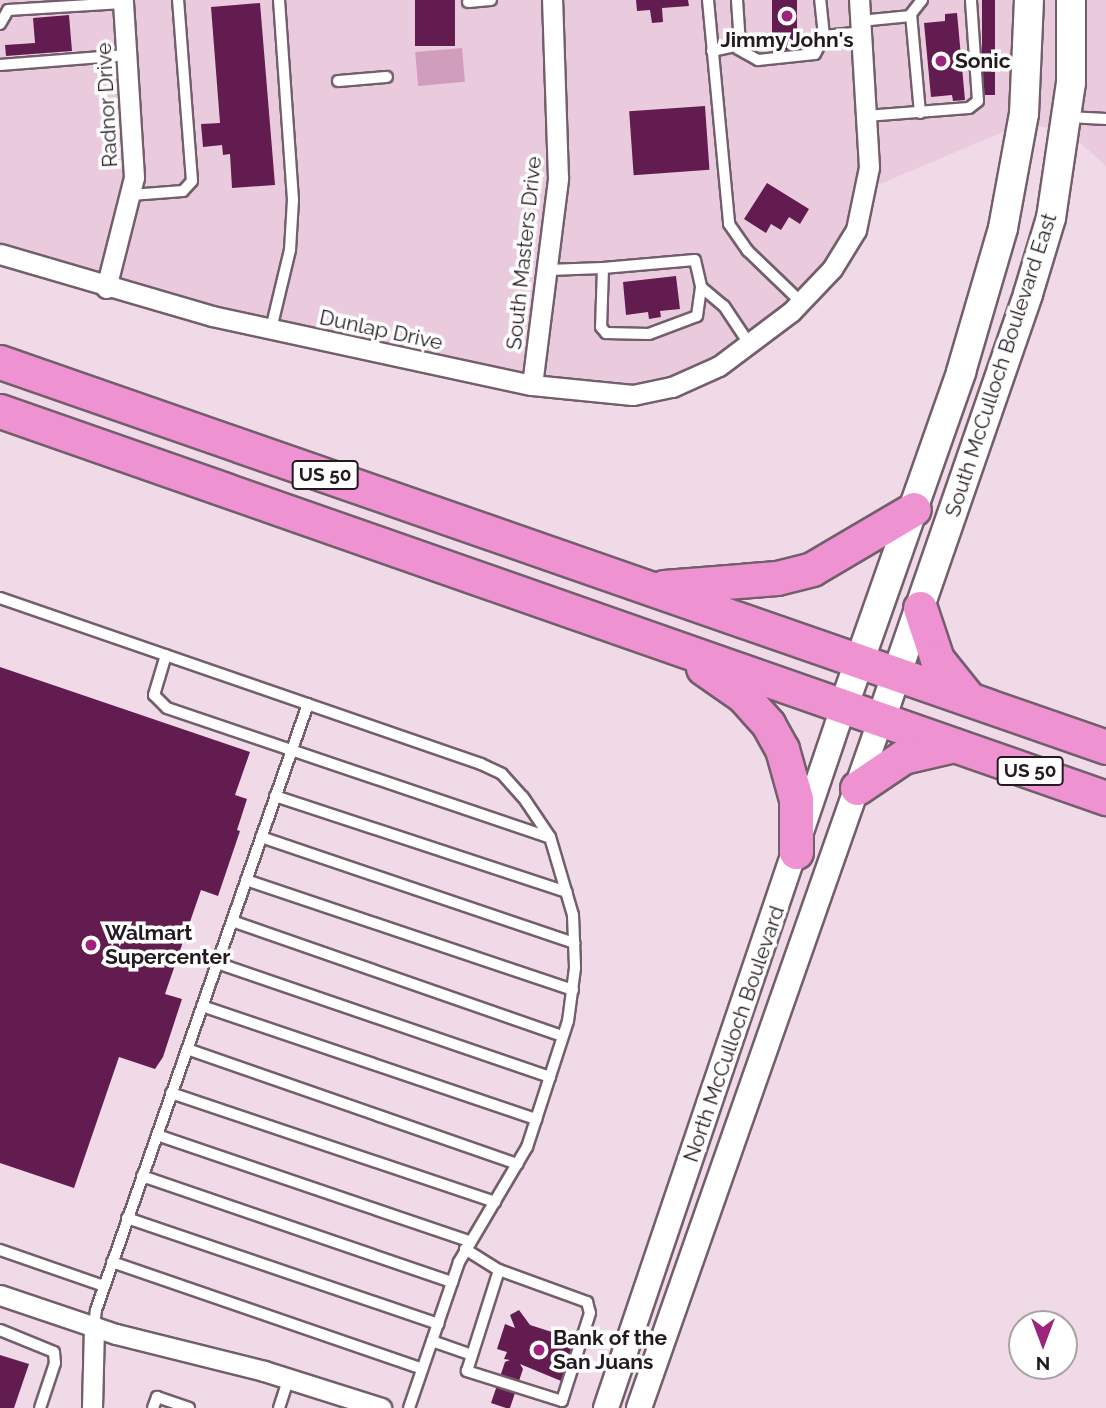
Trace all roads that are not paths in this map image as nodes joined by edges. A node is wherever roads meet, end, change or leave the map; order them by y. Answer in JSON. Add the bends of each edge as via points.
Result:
{"nodes":[{"id":1,"x":178,"y":0,"type":"edge"},
{"id":2,"x":279,"y":0,"type":"edge"},
{"id":3,"x":491,"y":0,"type":"edge"},
{"id":4,"x":552,"y":0,"type":"edge"},
{"id":5,"x":708,"y":0,"type":"edge"},
{"id":6,"x":737,"y":0,"type":"edge"},
{"id":7,"x":820,"y":0,"type":"edge"},
{"id":8,"x":859,"y":0,"type":"edge"},
{"id":9,"x":922,"y":0,"type":"edge"},
{"id":10,"x":971,"y":0,"type":"edge"},
{"id":11,"x":1029,"y":0,"type":"edge"},
{"id":12,"x":1071,"y":0,"type":"edge"},
{"id":13,"x":123,"y":2,"type":"edge"},
{"id":14,"x":468,"y":2,"type":"dead end"},
{"id":15,"x":911,"y":16,"type":"junction"},
{"id":16,"x":0,"y":24,"type":"edge"},
{"id":17,"x":860,"y":27,"type":"junction"},
{"id":18,"x":824,"y":36,"type":"junction"},
{"id":19,"x":738,"y":49,"type":"junction"},
{"id":20,"x":712,"y":51,"type":"junction"},
{"id":21,"x":127,"y":55,"type":"junction"},
{"id":22,"x":0,"y":65,"type":"edge"},
{"id":23,"x":387,"y":78,"type":"dead end"},
{"id":24,"x":338,"y":81,"type":"dead end"},
{"id":25,"x":920,"y":113,"type":"junction"},
{"id":26,"x":866,"y":116,"type":"junction"},
{"id":27,"x":1067,"y":117,"type":"junction"},
{"id":28,"x":1106,"y":119,"type":"edge"},
{"id":29,"x":131,"y":195,"type":"junction"},
{"id":30,"x":0,"y":254,"type":"edge"},
{"id":31,"x":603,"y":268,"type":"junction"},
{"id":32,"x":548,"y":270,"type":"junction"},
{"id":33,"x":701,"y":287,"type":"junction"},
{"id":34,"x":106,"y":288,"type":"junction"},
{"id":35,"x":801,"y":302,"type":"junction"},
{"id":36,"x":271,"y":329,"type":"junction"},
{"id":37,"x":751,"y":345,"type":"junction"},
{"id":38,"x":0,"y":362,"type":"edge"},
{"id":39,"x":531,"y":385,"type":"junction"},
{"id":40,"x":0,"y":411,"type":"edge"},
{"id":41,"x":914,"y":509,"type":"junction"},
{"id":42,"x":651,"y":588,"type":"junction"},
{"id":43,"x":0,"y":598,"type":"edge"},
{"id":44,"x":920,"y":608,"type":"junction"},
{"id":45,"x":662,"y":643,"type":"junction"},
{"id":46,"x":166,"y":655,"type":"junction"},
{"id":47,"x":861,"y":660,"type":"junction"},
{"id":48,"x":897,"y":673,"type":"junction"},
{"id":49,"x":969,"y":699,"type":"junction"},
{"id":50,"x":308,"y":704,"type":"junction"},
{"id":51,"x":844,"y":705,"type":"junction"},
{"id":52,"x":881,"y":719,"type":"junction"},
{"id":53,"x":954,"y":745,"type":"junction"},
{"id":54,"x":1106,"y":747,"type":"edge"},
{"id":55,"x":291,"y":751,"type":"junction"},
{"id":56,"x":857,"y":788,"type":"junction"},
{"id":57,"x":275,"y":796,"type":"junction"},
{"id":58,"x":1106,"y":798,"type":"edge"},
{"id":59,"x":261,"y":837,"type":"junction"},
{"id":60,"x":550,"y":837,"type":"junction"},
{"id":61,"x":796,"y":852,"type":"junction"},
{"id":62,"x":246,"y":880,"type":"junction"},
{"id":63,"x":568,"y":892,"type":"junction"},
{"id":64,"x":232,"y":921,"type":"junction"},
{"id":65,"x":575,"y":943,"type":"junction"},
{"id":66,"x":217,"y":963,"type":"junction"},
{"id":67,"x":573,"y":990,"type":"junction"},
{"id":68,"x":202,"y":1006,"type":"junction"},
{"id":69,"x":563,"y":1035,"type":"junction"},
{"id":70,"x":187,"y":1049,"type":"junction"},
{"id":71,"x":550,"y":1077,"type":"junction"},
{"id":72,"x":171,"y":1093,"type":"junction"},
{"id":73,"x":536,"y":1119,"type":"junction"},
{"id":74,"x":157,"y":1135,"type":"junction"},
{"id":75,"x":518,"y":1164,"type":"junction"},
{"id":76,"x":142,"y":1176,"type":"junction"},
{"id":77,"x":495,"y":1202,"type":"junction"},
{"id":78,"x":127,"y":1218,"type":"junction"},
{"id":79,"x":467,"y":1245,"type":"junction"},
{"id":80,"x":0,"y":1250,"type":"edge"},
{"id":81,"x":112,"y":1262,"type":"junction"},
{"id":82,"x":499,"y":1270,"type":"junction"},
{"id":83,"x":452,"y":1282,"type":"junction"},
{"id":84,"x":104,"y":1286,"type":"junction"},
{"id":85,"x":0,"y":1295,"type":"edge"},
{"id":86,"x":438,"y":1324,"type":"junction"},
{"id":87,"x":94,"y":1326,"type":"junction"},
{"id":88,"x":0,"y":1330,"type":"edge"},
{"id":89,"x":432,"y":1341,"type":"junction"},
{"id":90,"x":472,"y":1355,"type":"junction"},
{"id":91,"x":422,"y":1369,"type":"junction"},
{"id":92,"x":289,"y":1378,"type":"junction"},
{"id":93,"x":40,"y":1408,"type":"edge"},
{"id":94,"x":92,"y":1408,"type":"edge"},
{"id":95,"x":153,"y":1408,"type":"edge"},
{"id":96,"x":189,"y":1408,"type":"edge"},
{"id":97,"x":279,"y":1408,"type":"edge"},
{"id":98,"x":381,"y":1408,"type":"edge"},
{"id":99,"x":409,"y":1408,"type":"edge"},
{"id":100,"x":606,"y":1408,"type":"edge"},
{"id":101,"x":639,"y":1408,"type":"edge"}],
"edges":[{"from":1,"to":29,"type":"lane","via":[[192,181],[183,191]]},
{"from":2,"to":36,"type":"lane","via":[[293,200],[290,250]]},
{"from":3,"to":14,"type":"lane"},
{"from":4,"to":32,"type":"street","name":"South Masters Drive","via":[[559,135]]},
{"from":5,"to":20,"type":"lane"},
{"from":6,"to":19,"type":"lane"},
{"from":7,"to":18,"type":"lane"},
{"from":8,"to":17,"type":"street","name":"Dunlap Drive"},
{"from":9,"to":15,"type":"lane"},
{"from":10,"to":25,"type":"lane","via":[[978,101],[969,108]]},
{"from":11,"to":41,"type":"main road","name":"South McCulloch Boulevard East","via":[[1027,87],[1008,203],[961,372]]},
{"from":12,"to":27,"type":"main road","name":"South McCulloch Boulevard East"},
{"from":13,"to":16,"type":"lane","via":[[8,10]]},
{"from":13,"to":21,"type":"street","name":"Radnor Drive"},
{"from":15,"to":17,"type":"lane"},
{"from":15,"to":25,"type":"lane"},
{"from":17,"to":18,"type":"lane"},
{"from":17,"to":26,"type":"street","name":"Dunlap Drive"},
{"from":18,"to":19,"type":"lane","via":[[811,56],[758,60]]},
{"from":19,"to":20,"type":"lane"},
{"from":20,"to":35,"type":"lane","via":[[729,224],[748,251]]},
{"from":21,"to":22,"type":"lane"},
{"from":21,"to":29,"type":"street","name":"Radnor Drive","via":[[134,154]]},
{"from":23,"to":24,"type":"lane"},
{"from":25,"to":26,"type":"lane"},
{"from":26,"to":35,"type":"street","name":"Dunlap Drive","via":[[868,177],[861,219],[841,257]]},
{"from":27,"to":28,"type":"lane"},
{"from":27,"to":44,"type":"main road","name":"South McCulloch Boulevard East","via":[[1060,175],[1036,271]]},
{"from":29,"to":34,"type":"street","name":"Radnor Drive"},
{"from":30,"to":34,"type":"street","name":"Dunlap Drive"},
{"from":31,"to":32,"type":"lane"},
{"from":31,"to":33,"type":"lane","via":[[695,260]]},
{"from":31,"to":33,"type":"lane","via":[[601,327],[606,333],[649,334],[697,316]]},
{"from":32,"to":39,"type":"street","name":"South Masters Drive"},
{"from":33,"to":37,"type":"lane","via":[[724,306]]},
{"from":34,"to":36,"type":"street","name":"Dunlap Drive"},
{"from":35,"to":37,"type":"street","name":"Dunlap Drive"},
{"from":36,"to":39,"type":"street","name":"Dunlap Drive"},
{"from":37,"to":39,"type":"street","name":"Dunlap Drive","via":[[705,373],[644,394]]},
{"from":38,"to":42,"type":"highway","number":"US 50"},
{"from":40,"to":45,"type":"highway","number":"US 50"},
{"from":41,"to":42,"type":"highway","via":[[812,569],[777,578]]},
{"from":41,"to":47,"type":"main road","name":"South McCulloch Boulevard East"},
{"from":42,"to":47,"type":"highway","number":"US 50"},
{"from":43,"to":46,"type":"lane"},
{"from":44,"to":48,"type":"main road","name":"South McCulloch Boulevard East"},
{"from":44,"to":49,"type":"highway","via":[[937,659]]},
{"from":45,"to":51,"type":"highway","number":"US 50"},
{"from":45,"to":61,"type":"highway","via":[[725,682],[768,724],[792,779]]},
{"from":46,"to":50,"type":"lane"},
{"from":46,"to":55,"type":"lane","via":[[155,695],[159,703]]},
{"from":47,"to":48,"type":"highway","number":"US 50"},
{"from":47,"to":51,"type":"main road","name":"North McCulloch Boulevard"},
{"from":48,"to":49,"type":"highway","number":"US 50"},
{"from":48,"to":52,"type":"main road","name":"South McCulloch Boulevard East"},
{"from":49,"to":54,"type":"highway","number":"US 50"},
{"from":50,"to":55,"type":"lane"},
{"from":50,"to":60,"type":"lane","via":[[502,774]]},
{"from":51,"to":52,"type":"highway","number":"US 50"},
{"from":51,"to":61,"type":"street","name":"North McCulloch Boulevard"},
{"from":52,"to":53,"type":"highway","number":"US 50"},
{"from":52,"to":56,"type":"street","name":"North McCulloch Boulevard"},
{"from":53,"to":56,"type":"highway","via":[[903,757]]},
{"from":53,"to":58,"type":"highway","number":"US 50"},
{"from":55,"to":57,"type":"lane"},
{"from":55,"to":60,"type":"lane"},
{"from":56,"to":101,"type":"street","name":"North McCulloch Boulevard"},
{"from":57,"to":59,"type":"lane"},
{"from":57,"to":63,"type":"lane"},
{"from":59,"to":62,"type":"lane"},
{"from":59,"to":65,"type":"lane"},
{"from":60,"to":63,"type":"lane"},
{"from":61,"to":100,"type":"street","name":"North McCulloch Boulevard"},
{"from":62,"to":64,"type":"lane"},
{"from":62,"to":67,"type":"lane"},
{"from":63,"to":65,"type":"lane"},
{"from":64,"to":66,"type":"lane"},
{"from":64,"to":69,"type":"lane"},
{"from":65,"to":67,"type":"lane"},
{"from":66,"to":68,"type":"lane"},
{"from":66,"to":71,"type":"lane"},
{"from":67,"to":69,"type":"lane"},
{"from":68,"to":70,"type":"lane"},
{"from":68,"to":73,"type":"lane"},
{"from":69,"to":71,"type":"lane"},
{"from":70,"to":72,"type":"lane"},
{"from":70,"to":75,"type":"lane"},
{"from":71,"to":73,"type":"lane"},
{"from":72,"to":74,"type":"lane"},
{"from":72,"to":77,"type":"lane"},
{"from":73,"to":75,"type":"lane"},
{"from":74,"to":76,"type":"lane"},
{"from":74,"to":79,"type":"lane"},
{"from":75,"to":77,"type":"lane"},
{"from":76,"to":78,"type":"lane"},
{"from":76,"to":83,"type":"lane"},
{"from":77,"to":79,"type":"lane"},
{"from":78,"to":81,"type":"lane"},
{"from":78,"to":86,"type":"lane"},
{"from":79,"to":82,"type":"lane"},
{"from":79,"to":83,"type":"lane"},
{"from":80,"to":84,"type":"lane"},
{"from":81,"to":84,"type":"lane"},
{"from":81,"to":91,"type":"lane"},
{"from":82,"to":90,"type":"lane"},
{"from":82,"to":90,"type":"lane","via":[[587,1302],[590,1313],[562,1401],[467,1371]]},
{"from":83,"to":86,"type":"lane"},
{"from":84,"to":87,"type":"lane"},
{"from":85,"to":87,"type":"street"},
{"from":86,"to":89,"type":"lane"},
{"from":87,"to":92,"type":"street"},
{"from":87,"to":94,"type":"street"},
{"from":88,"to":93,"type":"lane","via":[[54,1352],[55,1363]]},
{"from":89,"to":90,"type":"lane"},
{"from":89,"to":91,"type":"lane"},
{"from":91,"to":99,"type":"lane"},
{"from":92,"to":97,"type":"lane"},
{"from":92,"to":98,"type":"street"},
{"from":95,"to":96,"type":"lane","via":[[156,1397]]}]}
